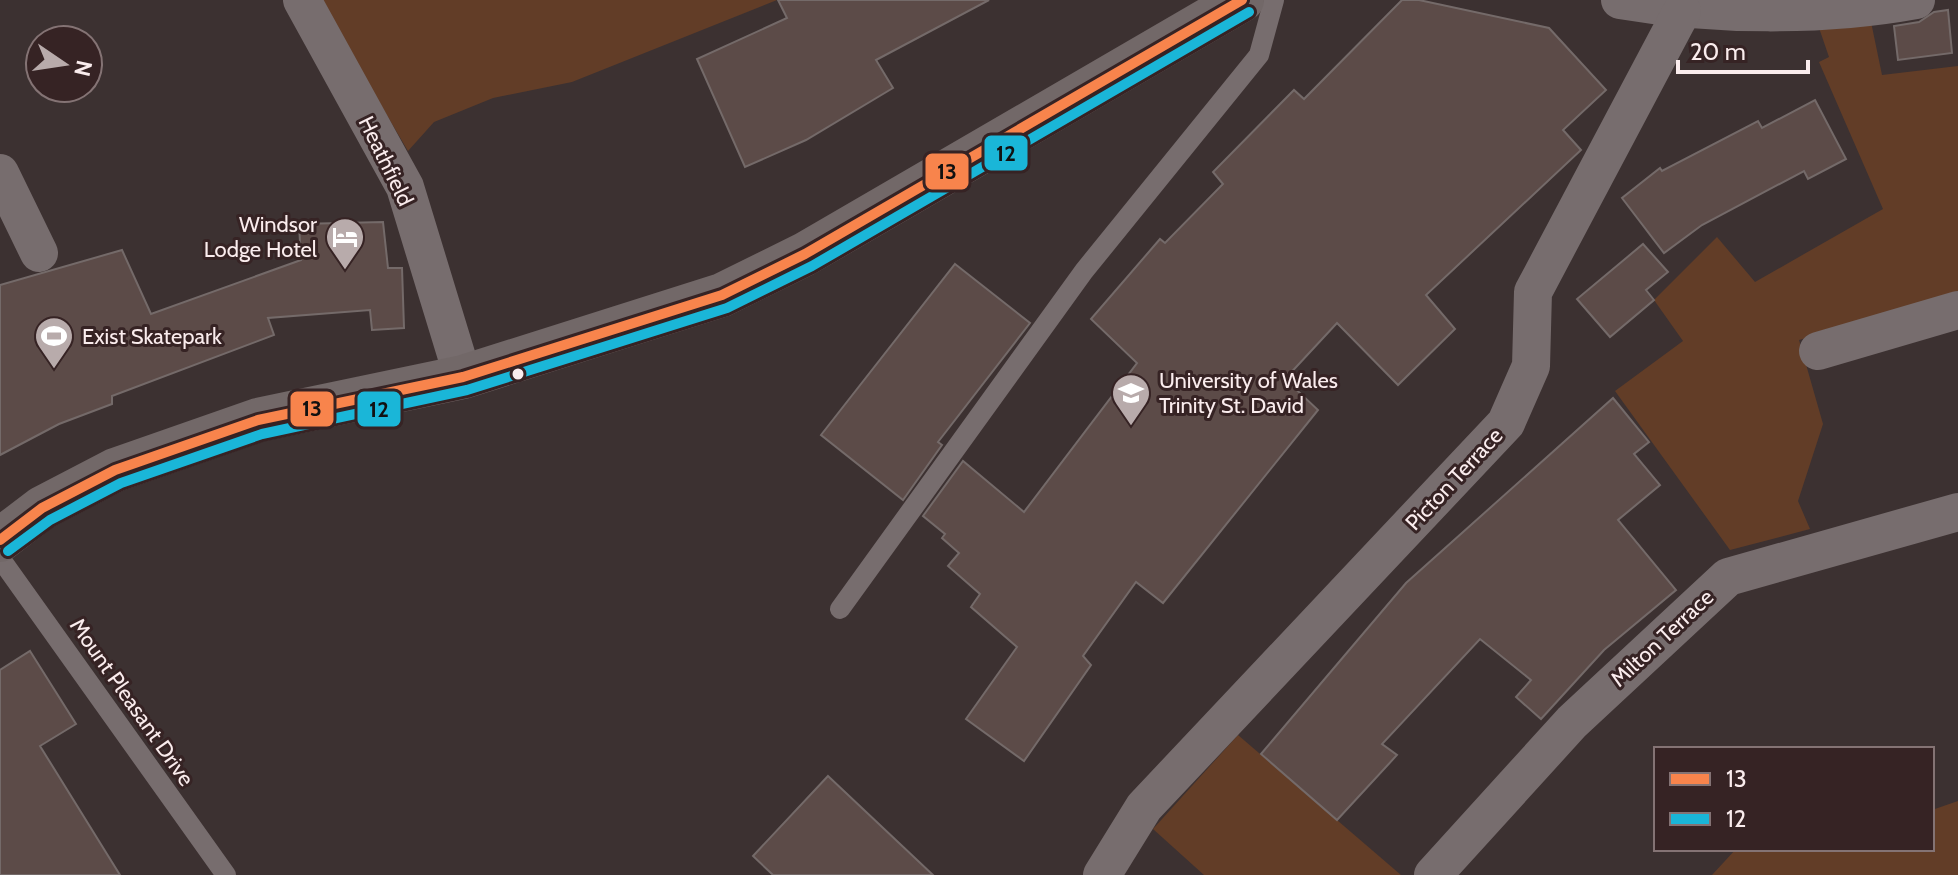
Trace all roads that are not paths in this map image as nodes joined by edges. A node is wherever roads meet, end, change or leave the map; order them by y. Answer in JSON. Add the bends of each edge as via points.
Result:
{"nodes":[{"id":1,"x":302,"y":0,"type":"edge"},
{"id":2,"x":1242,"y":0,"type":"edge"},
{"id":3,"x":1274,"y":0,"type":"edge"},
{"id":4,"x":1620,"y":0,"type":"edge"},
{"id":5,"x":1916,"y":0,"type":"edge"},
{"id":6,"x":1682,"y":11,"type":"junction"},
{"id":7,"x":0,"y":173,"type":"edge"},
{"id":8,"x":39,"y":253,"type":"dead end"},
{"id":9,"x":1958,"y":310,"type":"edge"},
{"id":10,"x":1818,"y":351,"type":"dead end"},
{"id":11,"x":463,"y":377,"type":"junction"},
{"id":12,"x":1958,"y":512,"type":"edge"},
{"id":13,"x":0,"y":540,"type":"edge"},
{"id":14,"x":0,"y":558,"type":"edge"},
{"id":15,"x":840,"y":609,"type":"dead end"},
{"id":16,"x":226,"y":875,"type":"edge"},
{"id":17,"x":1102,"y":875,"type":"edge"},
{"id":18,"x":1433,"y":875,"type":"edge"}],
"edges":[{"from":1,"to":11,"type":"street","name":"Heathfield","via":[[405,187]]},
{"from":2,"to":11,"type":"street","via":[[805,254],[736,288]]},
{"from":3,"to":15,"type":"lane","via":[[1259,55],[1084,271]]},
{"from":4,"to":6,"type":"street"},
{"from":5,"to":6,"type":"street","via":[[1869,8]]},
{"from":6,"to":17,"type":"street","name":"Picton Terrace","via":[[1533,292],[1531,366],[1506,423],[1144,807]]},
{"from":7,"to":8,"type":"street"},
{"from":9,"to":10,"type":"street"},
{"from":11,"to":13,"type":"street","via":[[258,420],[115,470],[42,508]]},
{"from":12,"to":18,"type":"street","name":"Milton Terrace","via":[[1728,577],[1572,722]]},
{"from":14,"to":16,"type":"lane","name":"Mount Pleasant Drive"}]}
